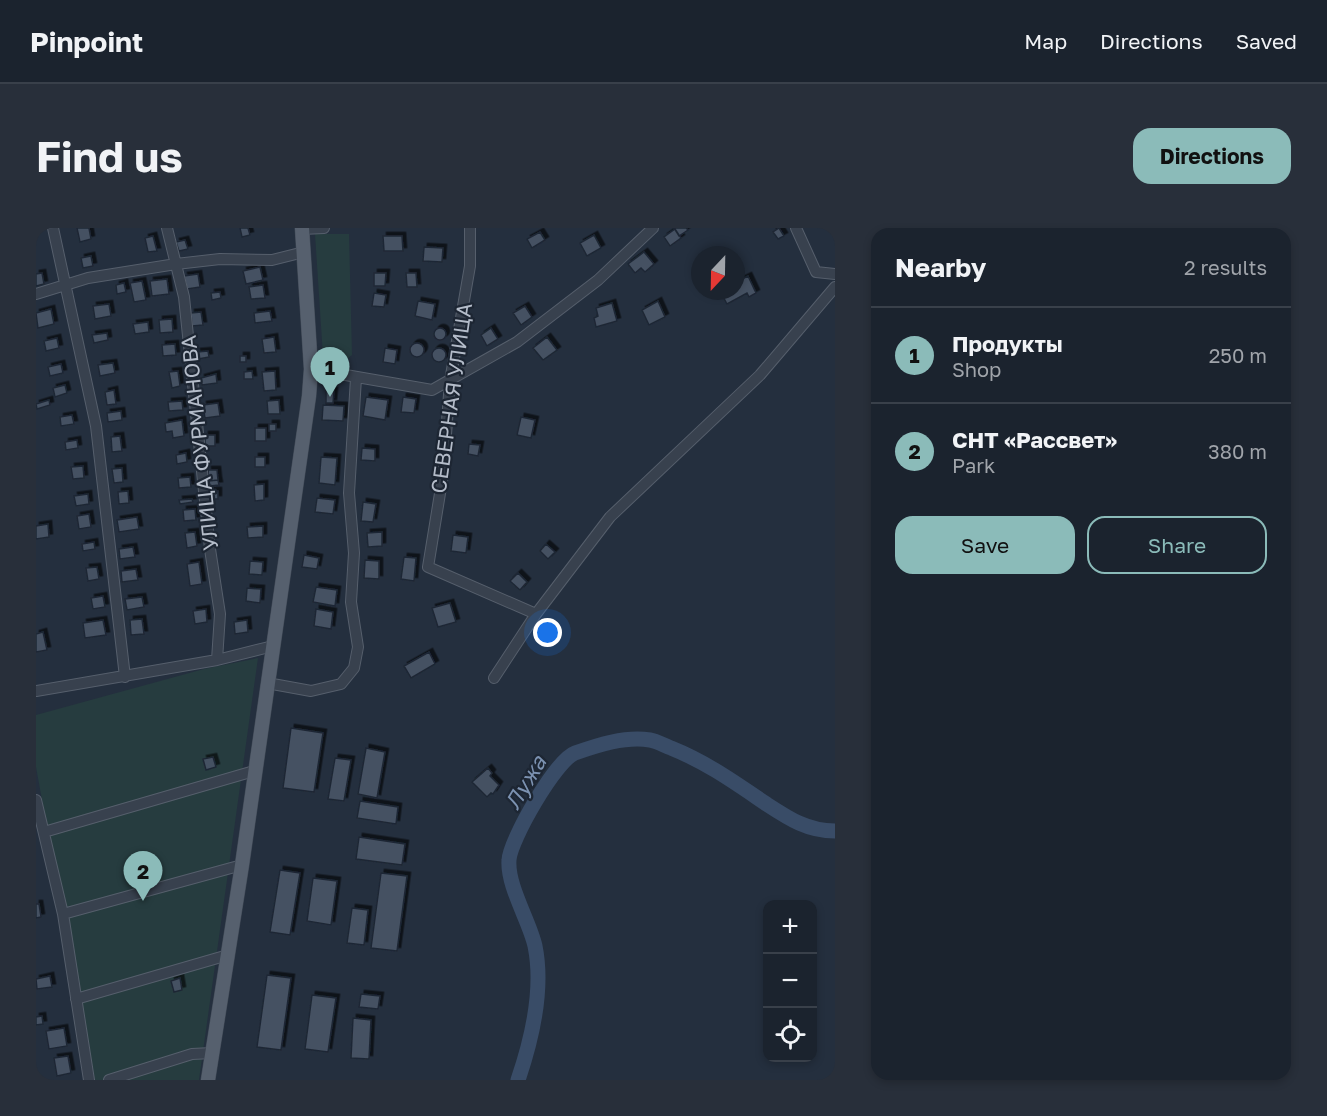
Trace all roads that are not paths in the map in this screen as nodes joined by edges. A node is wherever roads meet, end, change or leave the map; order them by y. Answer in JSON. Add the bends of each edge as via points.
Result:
{"nodes":[{"id":1,"x":53,"y":228,"type":"edge"},
{"id":2,"x":167,"y":228,"type":"edge"},
{"id":3,"x":302,"y":228,"type":"edge"},
{"id":4,"x":324,"y":228,"type":"edge"},
{"id":5,"x":470,"y":228,"type":"edge"},
{"id":6,"x":653,"y":228,"type":"edge"},
{"id":7,"x":796,"y":228,"type":"edge"},
{"id":8,"x":304,"y":252,"type":"junction"},
{"id":9,"x":176,"y":264,"type":"junction"},
{"id":10,"x":832,"y":274,"type":"edge"},
{"id":11,"x":67,"y":285,"type":"junction"},
{"id":12,"x":835,"y":287,"type":"edge"},
{"id":13,"x":36,"y":294,"type":"edge"},
{"id":14,"x":311,"y":369,"type":"junction"},
{"id":15,"x":356,"y":378,"type":"junction"},
{"id":16,"x":450,"y":381,"type":"junction"},
{"id":17,"x":536,"y":614,"type":"junction"},
{"id":18,"x":273,"y":646,"type":"junction"},
{"id":19,"x":217,"y":660,"type":"junction"},
{"id":20,"x":125,"y":677,"type":"junction"},
{"id":21,"x":495,"y":678,"type":"dead end"},
{"id":22,"x":267,"y":683,"type":"junction"},
{"id":23,"x":36,"y":691,"type":"edge"},
{"id":24,"x":254,"y":771,"type":"junction"},
{"id":25,"x":36,"y":800,"type":"edge"},
{"id":26,"x":44,"y":832,"type":"junction"},
{"id":27,"x":242,"y":865,"type":"junction"},
{"id":28,"x":63,"y":914,"type":"junction"},
{"id":29,"x":228,"y":955,"type":"junction"},
{"id":30,"x":76,"y":999,"type":"junction"},
{"id":31,"x":212,"y":1053,"type":"junction"},
{"id":32,"x":89,"y":1080,"type":"edge"},
{"id":33,"x":109,"y":1080,"type":"edge"},
{"id":34,"x":208,"y":1080,"type":"edge"}],
"edges":[{"from":1,"to":11,"type":"street"},
{"from":2,"to":9,"type":"street","name":"УЛИЦА ФУРМАНОВА"},
{"from":3,"to":4,"type":"street"},
{"from":3,"to":8,"type":"main road"},
{"from":5,"to":16,"type":"street","name":"СЕВЕРНАЯ УЛИЦА","via":[[470,266]]},
{"from":6,"to":16,"type":"street","via":[[598,280],[517,342]]},
{"from":7,"to":10,"type":"street","via":[[816,272]]},
{"from":8,"to":9,"type":"street","via":[[272,260],[220,259]]},
{"from":8,"to":14,"type":"main road"},
{"from":9,"to":11,"type":"street"},
{"from":9,"to":19,"type":"street","name":"УЛИЦА ФУРМАНОВА","via":[[184,297],[220,614]]},
{"from":11,"to":13,"type":"street"},
{"from":11,"to":20,"type":"street","via":[[96,426]]},
{"from":12,"to":17,"type":"street","via":[[760,375],[610,517]]},
{"from":14,"to":15,"type":"street"},
{"from":14,"to":18,"type":"main road"},
{"from":15,"to":16,"type":"street","via":[[432,390]]},
{"from":15,"to":22,"type":"street","via":[[349,493],[354,553],[351,602],[358,646],[354,668],[341,684],[311,691]]},
{"from":16,"to":17,"type":"street","name":"СЕВЕРНАЯ УЛИЦА","via":[[443,475],[428,567]]},
{"from":17,"to":21,"type":"street"},
{"from":18,"to":19,"type":"street"},
{"from":18,"to":22,"type":"main road"},
{"from":19,"to":20,"type":"street"},
{"from":20,"to":23,"type":"street"},
{"from":22,"to":24,"type":"main road"},
{"from":24,"to":26,"type":"street"},
{"from":24,"to":27,"type":"main road"},
{"from":25,"to":26,"type":"street"},
{"from":26,"to":28,"type":"street"},
{"from":27,"to":28,"type":"street"},
{"from":27,"to":29,"type":"main road"},
{"from":28,"to":30,"type":"street"},
{"from":29,"to":30,"type":"street"},
{"from":29,"to":31,"type":"main road"},
{"from":30,"to":32,"type":"street"},
{"from":31,"to":33,"type":"street","via":[[192,1054]]},
{"from":31,"to":34,"type":"main road"}]}
